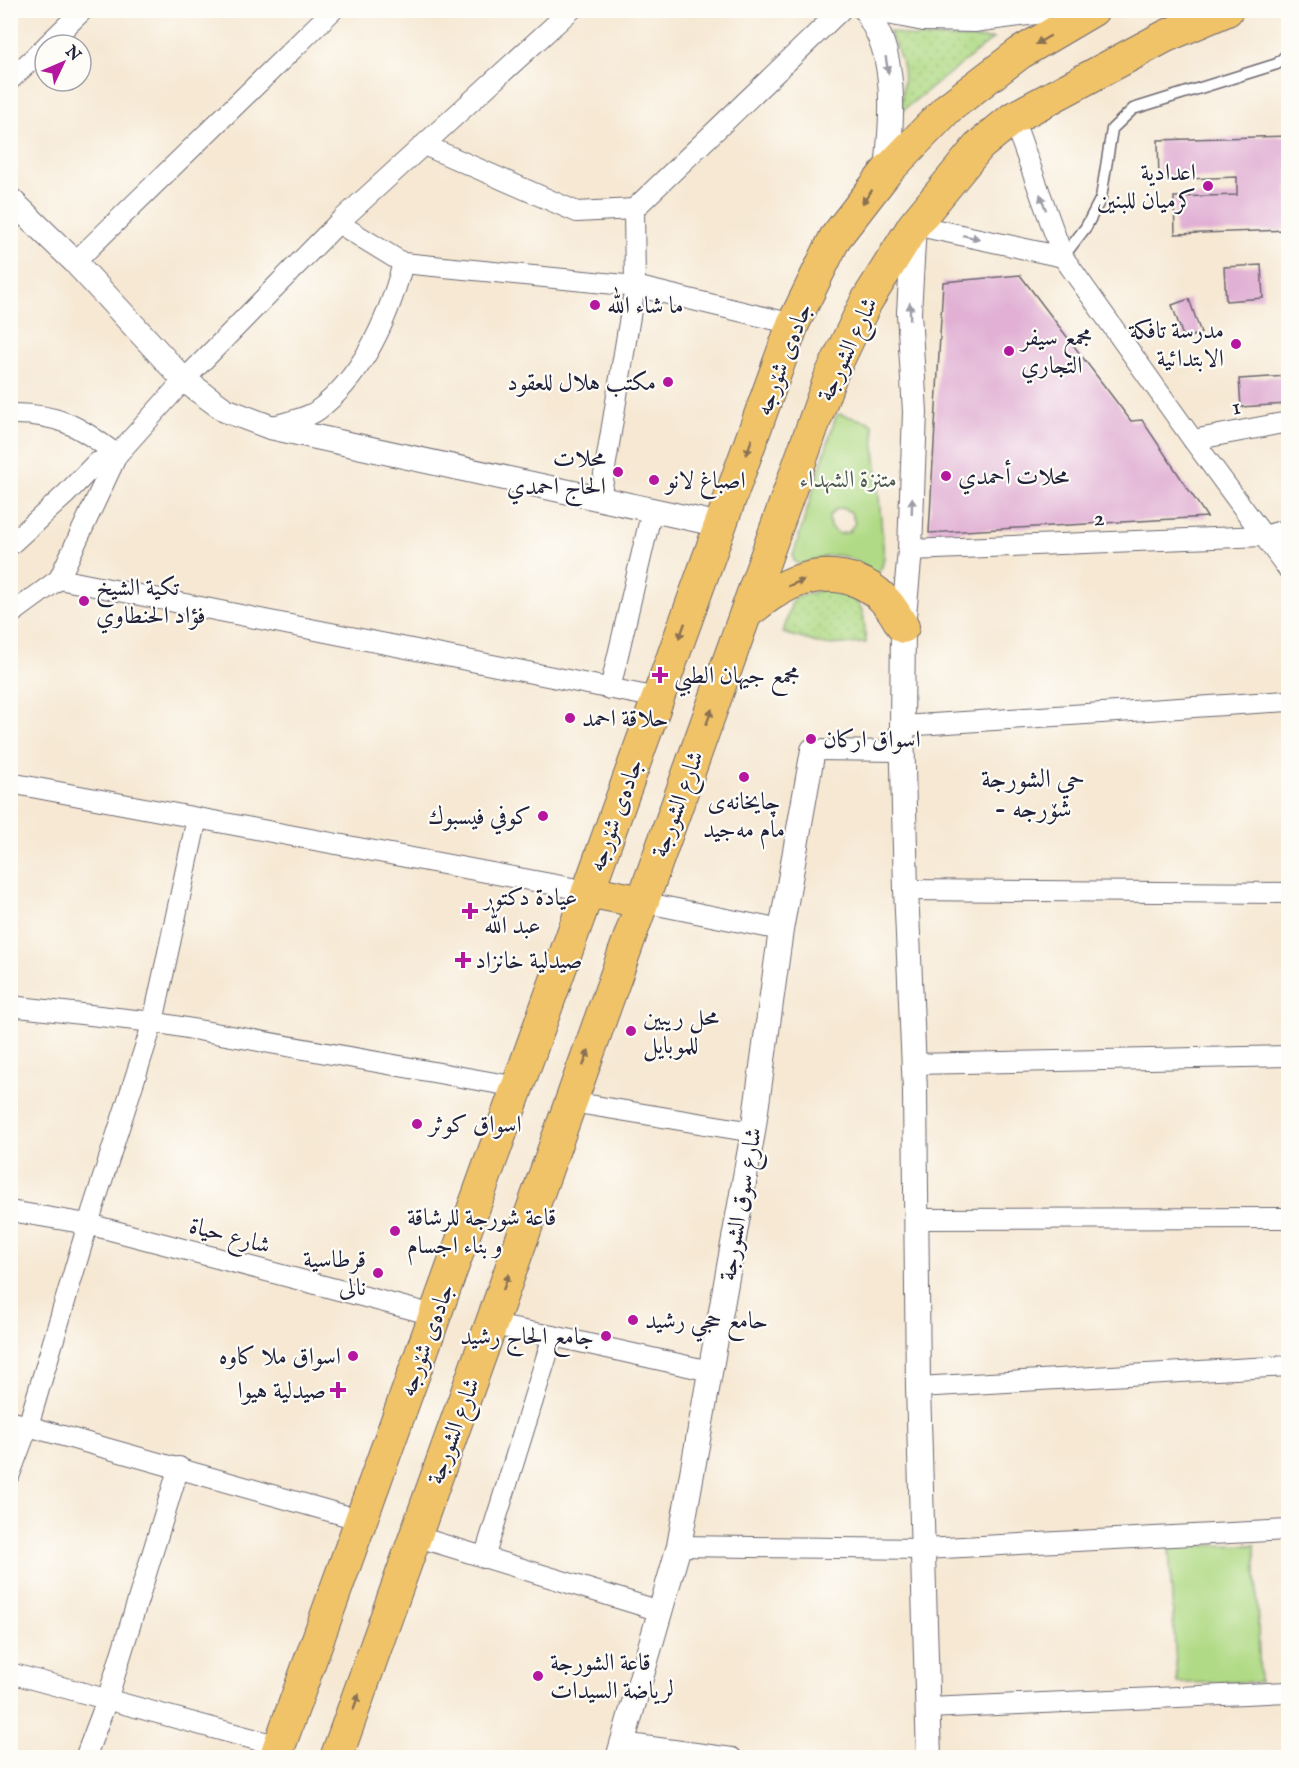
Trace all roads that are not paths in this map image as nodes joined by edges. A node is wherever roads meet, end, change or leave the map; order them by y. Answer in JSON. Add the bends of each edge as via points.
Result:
{"nodes":[{"id":1,"x":83,"y":10,"type":"edge"},
{"id":2,"x":333,"y":10,"type":"edge"},
{"id":3,"x":571,"y":10,"type":"edge"},
{"id":4,"x":841,"y":10,"type":"edge"},
{"id":5,"x":866,"y":10,"type":"edge"},
{"id":6,"x":877,"y":10,"type":"edge"},
{"id":7,"x":1052,"y":10,"type":"edge"},
{"id":8,"x":1093,"y":10,"type":"edge"},
{"id":9,"x":1227,"y":10,"type":"edge"},
{"id":10,"x":975,"y":15,"type":"edge"},
{"id":11,"x":59,"y":33,"type":"edge"},
{"id":12,"x":1288,"y":53,"type":"edge"},
{"id":13,"x":33,"y":59,"type":"edge"},
{"id":14,"x":10,"y":81,"type":"edge"},
{"id":15,"x":1013,"y":118,"type":"junction"},
{"id":16,"x":424,"y":145,"type":"junction"},
{"id":17,"x":887,"y":171,"type":"junction"},
{"id":18,"x":10,"y":199,"type":"edge"},
{"id":19,"x":634,"y":209,"type":"junction"},
{"id":20,"x":338,"y":223,"type":"junction"},
{"id":21,"x":914,"y":225,"type":"junction"},
{"id":22,"x":1063,"y":257,"type":"junction"},
{"id":23,"x":75,"y":262,"type":"junction"},
{"id":24,"x":403,"y":263,"type":"junction"},
{"id":25,"x":635,"y":286,"type":"junction"},
{"id":26,"x":793,"y":324,"type":"junction"},
{"id":27,"x":184,"y":380,"type":"junction"},
{"id":28,"x":10,"y":414,"type":"edge"},
{"id":29,"x":1288,"y":422,"type":"edge"},
{"id":30,"x":270,"y":427,"type":"junction"},
{"id":31,"x":1193,"y":440,"type":"junction"},
{"id":32,"x":117,"y":455,"type":"junction"},
{"id":33,"x":600,"y":499,"type":"junction"},
{"id":34,"x":652,"y":510,"type":"junction"},
{"id":35,"x":721,"y":525,"type":"junction"},
{"id":36,"x":1288,"y":529,"type":"edge"},
{"id":37,"x":1264,"y":536,"type":"junction"},
{"id":38,"x":10,"y":545,"type":"edge"},
{"id":39,"x":910,"y":550,"type":"junction"},
{"id":40,"x":1288,"y":569,"type":"edge"},
{"id":41,"x":59,"y":579,"type":"junction"},
{"id":42,"x":746,"y":613,"type":"junction"},
{"id":43,"x":10,"y":615,"type":"edge"},
{"id":44,"x":903,"y":627,"type":"junction"},
{"id":45,"x":610,"y":688,"type":"junction"},
{"id":46,"x":658,"y":698,"type":"junction"},
{"id":47,"x":1288,"y":701,"type":"edge"},
{"id":48,"x":902,"y":726,"type":"junction"},
{"id":49,"x":813,"y":750,"type":"joint"},
{"id":50,"x":903,"y":751,"type":"junction"},
{"id":51,"x":10,"y":783,"type":"edge"},
{"id":52,"x":197,"y":818,"type":"junction"},
{"id":53,"x":906,"y":890,"type":"junction"},
{"id":54,"x":588,"y":891,"type":"junction"},
{"id":55,"x":1288,"y":893,"type":"edge"},
{"id":56,"x":642,"y":902,"type":"junction"},
{"id":57,"x":781,"y":930,"type":"junction"},
{"id":58,"x":10,"y":1006,"type":"edge"},
{"id":59,"x":153,"y":1022,"type":"junction"},
{"id":60,"x":1288,"y":1056,"type":"edge"},
{"id":61,"x":914,"y":1064,"type":"junction"},
{"id":62,"x":517,"y":1087,"type":"junction"},
{"id":63,"x":571,"y":1102,"type":"junction"},
{"id":64,"x":753,"y":1132,"type":"junction"},
{"id":65,"x":10,"y":1211,"type":"edge"},
{"id":66,"x":1288,"y":1218,"type":"edge"},
{"id":67,"x":915,"y":1219,"type":"junction"},
{"id":68,"x":88,"y":1224,"type":"junction"},
{"id":69,"x":434,"y":1315,"type":"junction"},
{"id":70,"x":491,"y":1324,"type":"junction"},
{"id":71,"x":553,"y":1336,"type":"junction"},
{"id":72,"x":1288,"y":1366,"type":"edge"},
{"id":73,"x":710,"y":1371,"type":"junction"},
{"id":74,"x":918,"y":1387,"type":"junction"},
{"id":75,"x":19,"y":1423,"type":"edge"},
{"id":76,"x":179,"y":1467,"type":"junction"},
{"id":77,"x":10,"y":1474,"type":"edge"},
{"id":78,"x":361,"y":1520,"type":"junction"},
{"id":79,"x":1288,"y":1530,"type":"edge"},
{"id":80,"x":415,"y":1536,"type":"junction"},
{"id":81,"x":679,"y":1546,"type":"junction"},
{"id":82,"x":924,"y":1549,"type":"junction"},
{"id":83,"x":484,"y":1558,"type":"junction"},
{"id":84,"x":660,"y":1611,"type":"junction"},
{"id":85,"x":13,"y":1681,"type":"edge"},
{"id":86,"x":1288,"y":1692,"type":"edge"},
{"id":87,"x":106,"y":1700,"type":"junction"},
{"id":88,"x":928,"y":1708,"type":"junction"},
{"id":89,"x":620,"y":1750,"type":"edge"},
{"id":90,"x":277,"y":1752,"type":"edge"},
{"id":91,"x":85,"y":1758,"type":"edge"},
{"id":92,"x":336,"y":1758,"type":"edge"},
{"id":93,"x":732,"y":1758,"type":"edge"},
{"id":94,"x":929,"y":1758,"type":"edge"}],
"edges":[{"from":1,"to":11,"type":"street"},
{"from":2,"to":23,"type":"street"},
{"from":3,"to":16,"type":"street"},
{"from":4,"to":19,"type":"street"},
{"from":5,"to":17,"type":"street","one_way":true,"via":[[887,61],[891,127]]},
{"from":6,"to":10,"type":"street","via":[[924,19]]},
{"from":7,"to":10,"type":"street"},
{"from":8,"to":17,"type":"main road","name":"جادەی شۆرجە","one_way":true,"via":[[1020,53],[948,108]]},
{"from":9,"to":15,"type":"main road","name":"شارع الشورجة","via":[[1166,36]]},
{"from":12,"to":22,"type":"lane","via":[[1277,64],[1133,109],[1112,129],[1101,198],[1086,227]]},
{"from":13,"to":14,"type":"street"},
{"from":15,"to":21,"type":"main road","name":"شارع الشورجة","via":[[979,146]]},
{"from":22,"to":15,"type":"street","one_way":true},
{"from":16,"to":19,"type":"street","via":[[577,212]]},
{"from":16,"to":20,"type":"street"},
{"from":17,"to":26,"type":"main road","name":"جادەی شۆرجە","one_way":true,"via":[[835,238]]},
{"from":18,"to":23,"type":"street"},
{"from":19,"to":25,"type":"street"},
{"from":20,"to":24,"type":"street"},
{"from":20,"to":27,"type":"street"},
{"from":21,"to":22,"type":"street","one_way":true},
{"from":39,"to":21,"type":"street","one_way":true,"via":[[915,412],[909,313]]},
{"from":21,"to":42,"type":"main road","name":"شارع الشورجة","via":[[866,302],[831,375]]},
{"from":22,"to":31,"type":"street"},
{"from":23,"to":27,"type":"street"},
{"from":24,"to":25,"type":"street"},
{"from":24,"to":30,"type":"street","via":[[376,336],[351,378],[317,411]]},
{"from":25,"to":26,"type":"street"},
{"from":25,"to":33,"type":"street"},
{"from":26,"to":35,"type":"main road","name":"جادەی شۆرجە","one_way":true},
{"from":27,"to":30,"type":"street","via":[[225,410]]},
{"from":27,"to":32,"type":"street"},
{"from":28,"to":32,"type":"street","via":[[48,417],[72,424]]},
{"from":29,"to":31,"type":"street","name":"1"},
{"from":30,"to":33,"type":"street"},
{"from":31,"to":37,"type":"street"},
{"from":32,"to":38,"type":"street","via":[[96,464]]},
{"from":32,"to":41,"type":"street"},
{"from":33,"to":34,"type":"street"},
{"from":34,"to":35,"type":"street"},
{"from":34,"to":45,"type":"street"},
{"from":35,"to":46,"type":"main road","name":"جادەی شۆرجە","one_way":true},
{"from":36,"to":37,"type":"street","name":"2"},
{"from":37,"to":39,"type":"street","name":"2"},
{"from":37,"to":40,"type":"street"},
{"from":39,"to":44,"type":"street"},
{"from":41,"to":43,"type":"street"},
{"from":41,"to":45,"type":"street"},
{"from":42,"to":44,"type":"main road","one_way":true,"via":[[793,583],[830,574],[853,579],[873,590]]},
{"from":56,"to":42,"type":"main road","name":"شارع الشورجة","one_way":true},
{"from":44,"to":48,"type":"street"},
{"from":45,"to":46,"type":"street"},
{"from":46,"to":54,"type":"main road","name":"جادەی شۆرجە"},
{"from":47,"to":48,"type":"street"},
{"from":48,"to":50,"type":"street"},
{"from":49,"to":50,"type":"street"},
{"from":49,"to":57,"type":"street","name":"شارع سوق الشورجة"},
{"from":50,"to":53,"type":"street"},
{"from":51,"to":52,"type":"street"},
{"from":52,"to":54,"type":"street"},
{"from":52,"to":59,"type":"street"},
{"from":53,"to":55,"type":"street"},
{"from":53,"to":61,"type":"street"},
{"from":54,"to":56,"type":"main road"},
{"from":54,"to":62,"type":"main road","name":"جادەی شۆرجە"},
{"from":56,"to":57,"type":"street"},
{"from":63,"to":56,"type":"main road","name":"شارع الشورجة","one_way":true},
{"from":57,"to":64,"type":"street","name":"شارع سوق الشورجة"},
{"from":58,"to":59,"type":"street"},
{"from":59,"to":62,"type":"street"},
{"from":59,"to":68,"type":"street"},
{"from":60,"to":61,"type":"street"},
{"from":61,"to":67,"type":"street"},
{"from":62,"to":69,"type":"main road","name":"جادەی شۆرجە"},
{"from":63,"to":64,"type":"street"},
{"from":70,"to":63,"type":"main road","name":"شارع الشورجة","one_way":true},
{"from":64,"to":73,"type":"street","name":"شارع سوق الشورجة"},
{"from":65,"to":68,"type":"street","name":"شارع حياة"},
{"from":66,"to":67,"type":"street"},
{"from":67,"to":74,"type":"street"},
{"from":68,"to":69,"type":"street","name":"شارع حياة"},
{"from":68,"to":75,"type":"street"},
{"from":69,"to":78,"type":"main road","name":"جادەی شۆرجە"},
{"from":70,"to":71,"type":"street"},
{"from":70,"to":80,"type":"main road","name":"شارع الشورجة"},
{"from":71,"to":73,"type":"street"},
{"from":71,"to":83,"type":"street"},
{"from":72,"to":74,"type":"street"},
{"from":73,"to":81,"type":"street","name":"شارع سوق الشورجة"},
{"from":74,"to":82,"type":"street"},
{"from":75,"to":76,"type":"street"},
{"from":75,"to":77,"type":"street"},
{"from":76,"to":78,"type":"street"},
{"from":76,"to":87,"type":"street"},
{"from":78,"to":90,"type":"main road","name":"جادەی شۆرجە"},
{"from":79,"to":82,"type":"street"},
{"from":80,"to":83,"type":"street"},
{"from":92,"to":80,"type":"main road","name":"شارع الشورجة","one_way":true},
{"from":81,"to":82,"type":"street"},
{"from":81,"to":84,"type":"street","name":"شارع سوق الشورجة"},
{"from":82,"to":88,"type":"street"},
{"from":83,"to":84,"type":"street"},
{"from":84,"to":89,"type":"street","name":"شارع سوق الشورجة"},
{"from":85,"to":87,"type":"street"},
{"from":86,"to":88,"type":"street"},
{"from":87,"to":90,"type":"street"},
{"from":87,"to":91,"type":"street"},
{"from":88,"to":94,"type":"street"},
{"from":89,"to":93,"type":"street"}]}
